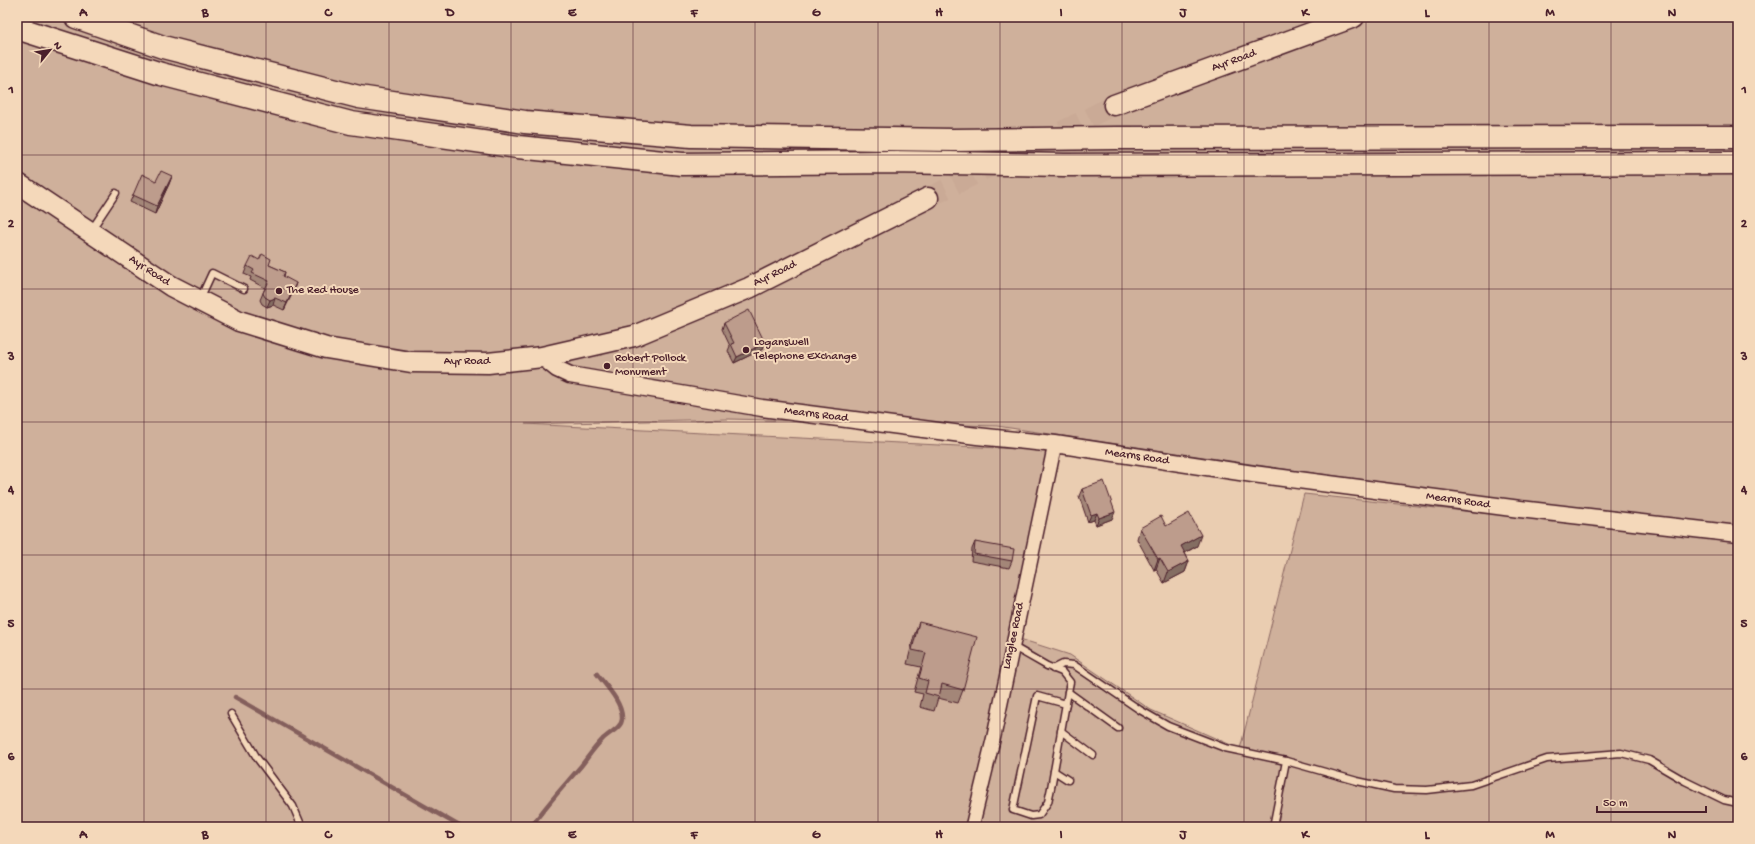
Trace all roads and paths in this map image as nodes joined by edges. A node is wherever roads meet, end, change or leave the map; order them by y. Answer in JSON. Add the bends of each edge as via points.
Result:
{"nodes":[{"id":1,"x":76,"y":17,"type":"edge"},
{"id":2,"x":1354,"y":17,"type":"edge"},
{"id":3,"x":17,"y":28,"type":"edge"},
{"id":4,"x":1114,"y":105,"type":"tunnel mouth"},
{"id":5,"x":1738,"y":137,"type":"edge"},
{"id":6,"x":1738,"y":163,"type":"edge"},
{"id":7,"x":17,"y":182,"type":"edge"},
{"id":8,"x":116,"y":193,"type":"dead end"},
{"id":9,"x":928,"y":198,"type":"tunnel mouth"},
{"id":10,"x":90,"y":232,"type":"junction"},
{"id":11,"x":244,"y":290,"type":"dead end"},
{"id":12,"x":200,"y":301,"type":"junction"},
{"id":13,"x":542,"y":357,"type":"junction"},
{"id":14,"x":1055,"y":444,"type":"junction"},
{"id":15,"x":1738,"y":534,"type":"edge"},
{"id":16,"x":1012,"y":646,"type":"junction"},
{"id":17,"x":1053,"y":669,"type":"junction"},
{"id":18,"x":1068,"y":692,"type":"junction"},
{"id":19,"x":1066,"y":704,"type":"junction"},
{"id":20,"x":231,"y":714,"type":"dead end"},
{"id":21,"x":1118,"y":728,"type":"dead end"},
{"id":22,"x":1061,"y":731,"type":"junction"},
{"id":23,"x":1093,"y":755,"type":"dead end"},
{"id":24,"x":1286,"y":761,"type":"junction"},
{"id":25,"x":1054,"y":771,"type":"junction"},
{"id":26,"x":1068,"y":780,"type":"dead end"},
{"id":27,"x":1738,"y":804,"type":"edge"},
{"id":28,"x":302,"y":827,"type":"edge"},
{"id":29,"x":972,"y":827,"type":"edge"},
{"id":30,"x":1273,"y":827,"type":"edge"}],
"edges":[{"from":1,"to":5,"type":"highway","via":[[163,47],[359,97],[525,122],[691,136],[953,140]]},
{"from":2,"to":4,"type":"main road","name":"Ayr Road"},
{"from":3,"to":6,"type":"highway","via":[[161,74],[351,122],[518,147],[682,164],[891,162],[1064,166]]},
{"from":7,"to":10,"type":"main road","name":"Ayr Road"},
{"from":8,"to":10,"type":"lane"},
{"from":9,"to":13,"type":"main road","name":"Ayr Road","via":[[748,288],[696,311],[634,336]]},
{"from":10,"to":12,"type":"main road","name":"Ayr Road","via":[[171,286]]},
{"from":11,"to":12,"type":"lane","via":[[212,273]]},
{"from":12,"to":13,"type":"main road","name":"Ayr Road","via":[[240,320],[326,348],[411,362],[488,363]]},
{"from":13,"to":14,"type":"street","name":"Mearns Road","via":[[570,375],[762,408]]},
{"from":14,"to":15,"type":"street","name":"Mearns Road","via":[[1253,474]]},
{"from":14,"to":16,"type":"street","name":"Langlee Road"},
{"from":16,"to":17,"type":"lane"},
{"from":16,"to":29,"type":"street","name":"Langlee Road"},
{"from":17,"to":18,"type":"lane","via":[[1062,672],[1070,682]]},
{"from":17,"to":24,"type":"lane","via":[[1063,664],[1074,665],[1168,726],[1225,748]]},
{"from":18,"to":19,"type":"lane"},
{"from":18,"to":21,"type":"lane"},
{"from":19,"to":22,"type":"lane"},
{"from":19,"to":25,"type":"lane","via":[[1037,696],[1013,810],[1031,816],[1039,815],[1048,802]]},
{"from":20,"to":28,"type":"lane","via":[[257,758],[293,806]]},
{"from":22,"to":23,"type":"lane"},
{"from":22,"to":25,"type":"lane"},
{"from":24,"to":27,"type":"lane","via":[[1357,781],[1387,787],[1427,790],[1471,785],[1547,759],[1621,753],[1649,760],[1685,781]]},
{"from":24,"to":30,"type":"lane"},
{"from":25,"to":26,"type":"lane"}]}
